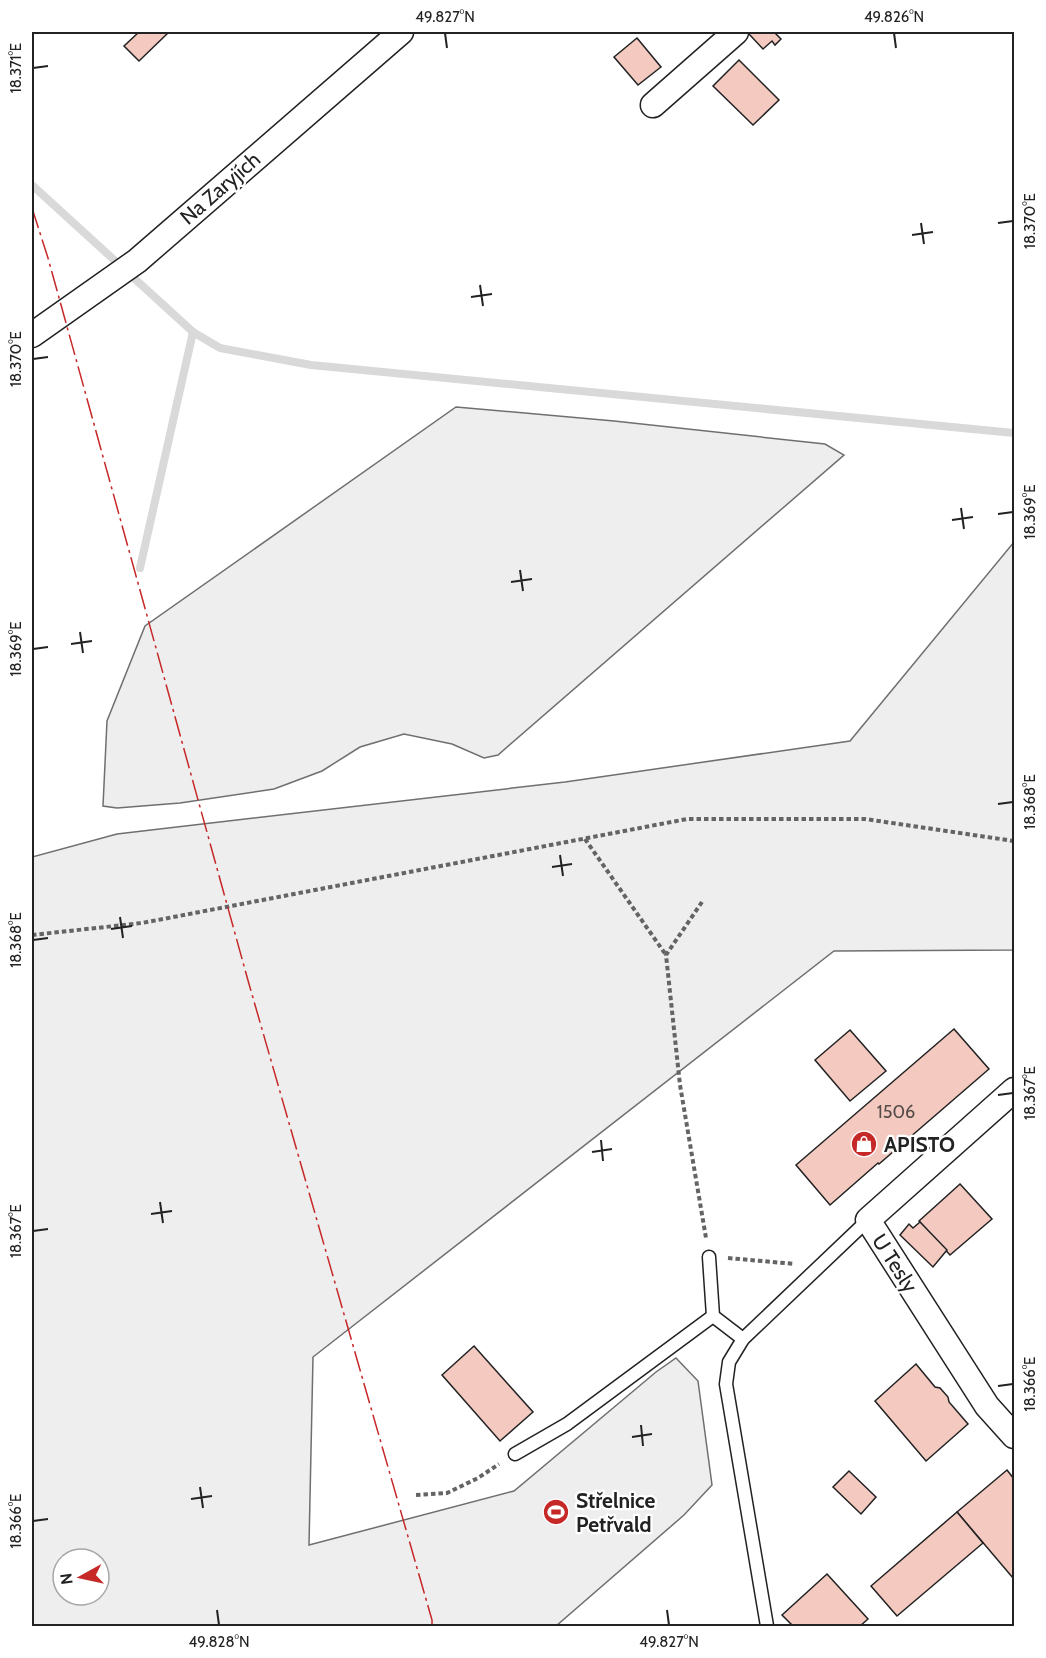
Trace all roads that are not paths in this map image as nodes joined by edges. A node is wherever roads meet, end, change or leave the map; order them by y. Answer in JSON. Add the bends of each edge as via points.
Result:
{"nodes":[{"id":1,"x":401,"y":32,"type":"edge"},
{"id":2,"x":736,"y":32,"type":"edge"},
{"id":3,"x":653,"y":105,"type":"dead end"},
{"id":4,"x":32,"y":335,"type":"edge"},
{"id":5,"x":1014,"y":1090,"type":"edge"},
{"id":6,"x":868,"y":1220,"type":"junction"},
{"id":7,"x":709,"y":1257,"type":"road end"},
{"id":8,"x":713,"y":1316,"type":"junction"},
{"id":9,"x":743,"y":1339,"type":"junction"},
{"id":10,"x":1014,"y":1436,"type":"edge"},
{"id":11,"x":515,"y":1454,"type":"road end"},
{"id":12,"x":767,"y":1626,"type":"edge"}],
"edges":[{"from":1,"to":4,"type":"street","name":"Na Zaryjích","via":[[137,261]]},
{"from":2,"to":3,"type":"street"},
{"from":5,"to":6,"type":"street","name":"U Tesly"},
{"from":6,"to":9,"type":"lane"},
{"from":6,"to":10,"type":"street","name":"U Tesly","via":[[987,1406]]},
{"from":7,"to":8,"type":"lane"},
{"from":8,"to":9,"type":"lane"},
{"from":8,"to":11,"type":"lane","via":[[567,1424]]},
{"from":9,"to":12,"type":"lane","via":[[729,1362],[726,1384]]}]}
